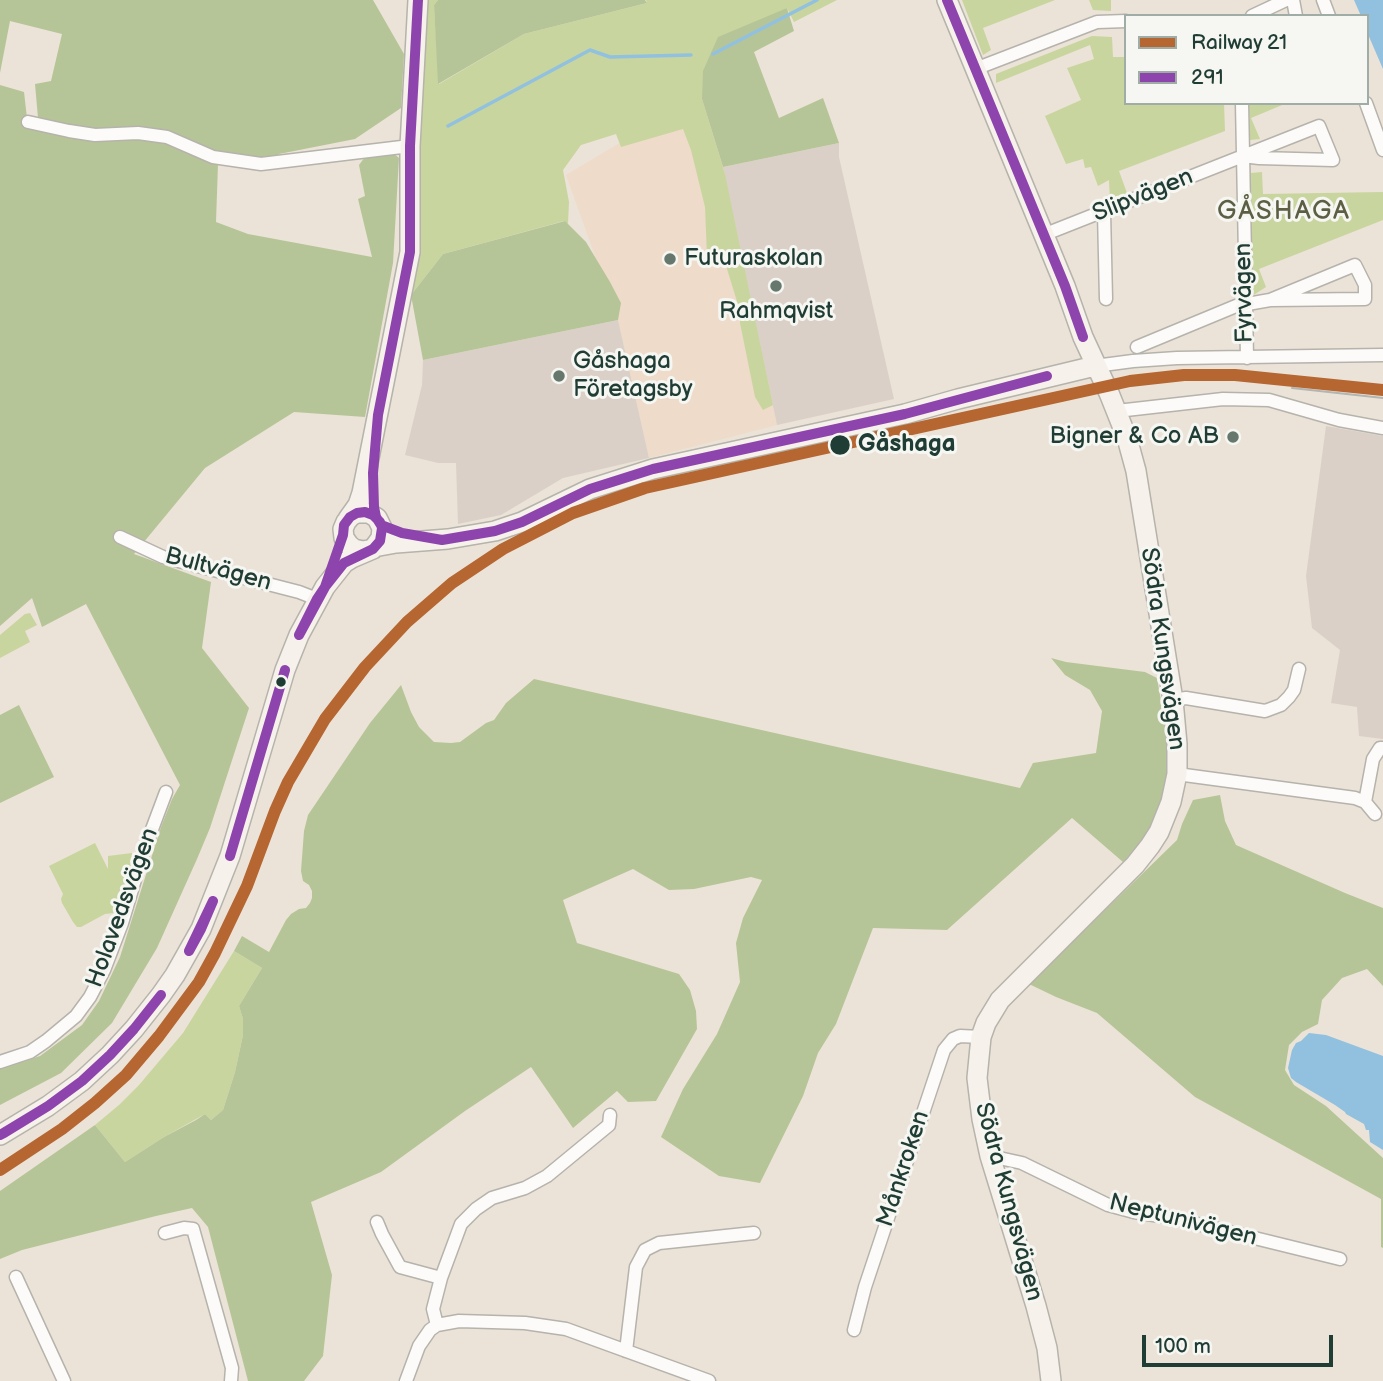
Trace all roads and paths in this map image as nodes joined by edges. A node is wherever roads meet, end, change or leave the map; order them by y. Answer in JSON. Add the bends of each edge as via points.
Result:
{"nodes":[{"id":1,"x":418,"y":0,"type":"edge"},
{"id":2,"x":947,"y":0,"type":"edge"},
{"id":3,"x":1286,"y":0,"type":"edge"},
{"id":4,"x":1256,"y":14,"type":"edge"},
{"id":5,"x":1124,"y":21,"type":"edge"},
{"id":6,"x":975,"y":69,"type":"junction"},
{"id":7,"x":1242,"y":105,"type":"edge"},
{"id":8,"x":1367,"y":105,"type":"edge"},
{"id":9,"x":28,"y":122,"type":"dead end"},
{"id":10,"x":410,"y":146,"type":"junction"},
{"id":11,"x":1383,"y":150,"type":"edge"},
{"id":12,"x":1243,"y":156,"type":"junction"},
{"id":13,"x":1104,"y":212,"type":"junction"},
{"id":14,"x":1043,"y":235,"type":"junction"},
{"id":15,"x":1106,"y":299,"type":"dead end"},
{"id":16,"x":1270,"y":300,"type":"junction"},
{"id":17,"x":1246,"y":304,"type":"junction"},
{"id":18,"x":1137,"y":347,"type":"dead end"},
{"id":19,"x":1383,"y":355,"type":"edge"},
{"id":20,"x":1247,"y":358,"type":"junction"},
{"id":21,"x":1095,"y":366,"type":"junction"},
{"id":22,"x":1117,"y":411,"type":"junction"},
{"id":23,"x":378,"y":415,"type":"junction"},
{"id":24,"x":1383,"y":428,"type":"edge"},
{"id":25,"x":379,"y":521,"type":"junction"},
{"id":26,"x":345,"y":528,"type":"junction"},
{"id":27,"x":120,"y":537,"type":"dead end"},
{"id":28,"x":442,"y":540,"type":"junction"},
{"id":29,"x":371,"y":549,"type":"junction"},
{"id":30,"x":321,"y":593,"type":"junction"},
{"id":31,"x":1299,"y":669,"type":"dead end"},
{"id":32,"x":1173,"y":700,"type":"junction"},
{"id":33,"x":1383,"y":748,"type":"edge"},
{"id":34,"x":1177,"y":774,"type":"junction"},
{"id":35,"x":166,"y":792,"type":"dead end"},
{"id":36,"x":1365,"y":802,"type":"junction"},
{"id":37,"x":1376,"y":814,"type":"dead end"},
{"id":38,"x":981,"y":1037,"type":"junction"},
{"id":39,"x":0,"y":1062,"type":"edge"},
{"id":40,"x":610,"y":1115,"type":"dead end"},
{"id":41,"x":0,"y":1135,"type":"edge"},
{"id":42,"x":990,"y":1156,"type":"junction"},
{"id":43,"x":377,"y":1222,"type":"dead end"},
{"id":44,"x":165,"y":1233,"type":"dead end"},
{"id":45,"x":754,"y":1233,"type":"dead end"},
{"id":46,"x":1340,"y":1259,"type":"dead end"},
{"id":47,"x":16,"y":1277,"type":"dead end"},
{"id":48,"x":441,"y":1278,"type":"junction"},
{"id":49,"x":437,"y":1325,"type":"junction"},
{"id":50,"x":854,"y":1330,"type":"dead end"},
{"id":51,"x":626,"y":1351,"type":"junction"},
{"id":52,"x":64,"y":1381,"type":"edge"},
{"id":53,"x":231,"y":1381,"type":"edge"},
{"id":54,"x":406,"y":1381,"type":"edge"},
{"id":55,"x":709,"y":1381,"type":"edge"},
{"id":56,"x":1051,"y":1381,"type":"edge"}],
"edges":[{"from":1,"to":10,"type":"street"},
{"from":2,"to":6,"type":"street","name":"Södra Kungsvägen"},
{"from":3,"to":4,"type":"street"},
{"from":5,"to":6,"type":"street","via":[[1097,22]]},
{"from":6,"to":14,"type":"street","name":"Södra Kungsvägen"},
{"from":7,"to":12,"type":"street","name":"Fyrvägen"},
{"from":8,"to":11,"type":"street"},
{"from":9,"to":10,"type":"street","via":[[96,135],[167,137],[213,156],[261,164]]},
{"from":10,"to":23,"type":"street","via":[[410,252]]},
{"from":12,"to":12,"type":"street","name":"Slipvägen","via":[[1320,126],[1334,160],[1259,158]]},
{"from":12,"to":13,"type":"street","name":"Slipvägen"},
{"from":12,"to":17,"type":"street","name":"Fyrvägen"},
{"from":13,"to":14,"type":"street","name":"Slipvägen"},
{"from":13,"to":15,"type":"street"},
{"from":14,"to":21,"type":"street","name":"Södra Kungsvägen"},
{"from":16,"to":16,"type":"street","via":[[1355,265],[1365,285],[1365,299]]},
{"from":16,"to":17,"type":"street"},
{"from":17,"to":18,"type":"street"},
{"from":17,"to":20,"type":"street","name":"Fyrvägen"},
{"from":19,"to":20,"type":"street"},
{"from":20,"to":21,"type":"street","via":[[1177,358]]},
{"from":21,"to":22,"type":"street","name":"Södra Kungsvägen"},
{"from":21,"to":28,"type":"street","via":[[905,414],[653,469],[590,489],[522,522]]},
{"from":22,"to":24,"type":"street","via":[[1223,399],[1269,400]]},
{"from":22,"to":32,"type":"street","name":"Södra Kungsvägen","via":[[1136,471]]},
{"from":23,"to":25,"type":"street","via":[[373,501]]},
{"from":23,"to":26,"type":"street","via":[[360,499]]},
{"from":25,"to":26,"type":"street","via":[[362,512],[354,514]]},
{"from":25,"to":28,"type":"street","via":[[402,533]]},
{"from":25,"to":29,"type":"street","via":[[382,536]]},
{"from":26,"to":29,"type":"street","via":[[346,543],[362,551]]},
{"from":26,"to":30,"type":"street"},
{"from":27,"to":30,"type":"street","name":"Bultvägen","via":[[163,557],[299,592]]},
{"from":28,"to":29,"type":"street"},
{"from":29,"to":30,"type":"street","via":[[344,564]]},
{"from":30,"to":41,"type":"street","via":[[285,670],[230,856],[189,951],[161,995],[110,1055],[48,1106]]},
{"from":31,"to":32,"type":"street","via":[[1289,697],[1265,711],[1186,698]]},
{"from":32,"to":34,"type":"street","name":"Södra Kungsvägen"},
{"from":33,"to":36,"type":"street","via":[[1373,759]]},
{"from":34,"to":36,"type":"street"},
{"from":34,"to":38,"type":"street","name":"Södra Kungsvägen","via":[[1167,814],[1150,846],[1000,1000]]},
{"from":35,"to":39,"type":"street","name":"Holavedsvägen","via":[[122,923],[90,997],[76,1016],[46,1041]]},
{"from":36,"to":37,"type":"street"},
{"from":38,"to":42,"type":"street","name":"Södra Kungsvägen","via":[[978,1095]]},
{"from":38,"to":50,"type":"street","name":"Månkroken","via":[[960,1036],[944,1050]]},
{"from":40,"to":48,"type":"street","via":[[609,1125],[547,1175],[476,1209],[461,1224]]},
{"from":42,"to":46,"type":"street","name":"Neptunivägen","via":[[1022,1163],[1108,1205]]},
{"from":42,"to":56,"type":"street","name":"Södra Kungsvägen","via":[[1036,1306]]},
{"from":43,"to":48,"type":"street","via":[[400,1267]]},
{"from":44,"to":53,"type":"street","via":[[193,1229],[232,1368]]},
{"from":45,"to":51,"type":"street","via":[[659,1243],[645,1250],[636,1267]]},
{"from":47,"to":52,"type":"street"},
{"from":48,"to":49,"type":"street","via":[[433,1309]]},
{"from":49,"to":51,"type":"street","via":[[524,1323],[566,1329]]},
{"from":49,"to":54,"type":"street","via":[[419,1346]]},
{"from":51,"to":55,"type":"street"}]}
